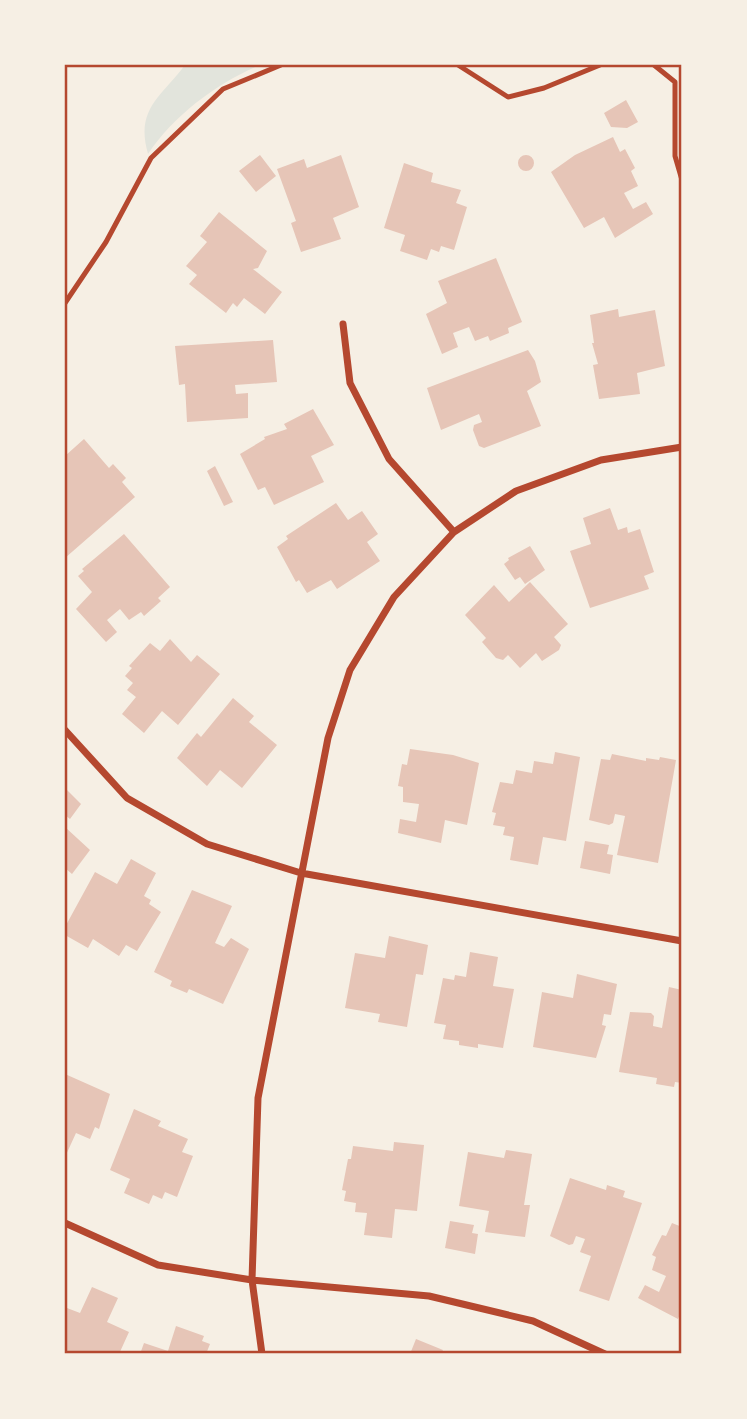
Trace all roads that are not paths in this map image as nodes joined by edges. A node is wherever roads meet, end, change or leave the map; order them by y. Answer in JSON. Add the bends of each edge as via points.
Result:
{"nodes":[{"id":1,"x":281,"y":65,"type":"edge"},
{"id":2,"x":458,"y":65,"type":"edge"},
{"id":3,"x":600,"y":65,"type":"edge"},
{"id":4,"x":654,"y":65,"type":"edge"},
{"id":5,"x":682,"y":180,"type":"edge"},
{"id":6,"x":65,"y":303,"type":"edge"},
{"id":7,"x":343,"y":324,"type":"dead end"},
{"id":8,"x":682,"y":447,"type":"edge"},
{"id":9,"x":454,"y":532,"type":"junction"},
{"id":10,"x":65,"y":730,"type":"edge"},
{"id":11,"x":301,"y":873,"type":"junction"},
{"id":12,"x":682,"y":941,"type":"edge"},
{"id":13,"x":65,"y":1223,"type":"edge"},
{"id":14,"x":252,"y":1280,"type":"junction"},
{"id":15,"x":262,"y":1354,"type":"edge"},
{"id":16,"x":605,"y":1354,"type":"edge"}],
"edges":[{"from":1,"to":6,"type":"lane","via":[[223,89],[150,158],[106,242]]},
{"from":2,"to":3,"type":"lane","via":[[508,97]]},
{"from":4,"to":5,"type":"lane","via":[[675,82],[676,156]]},
{"from":7,"to":9,"type":"street","via":[[350,383],[389,459]]},
{"from":8,"to":9,"type":"street","via":[[601,460],[528,486]]},
{"from":9,"to":11,"type":"street","via":[[394,597],[349,670],[328,738]]},
{"from":10,"to":11,"type":"street","via":[[127,798],[207,844]]},
{"from":11,"to":12,"type":"street"},
{"from":11,"to":14,"type":"street","via":[[258,1098]]},
{"from":13,"to":14,"type":"street","via":[[158,1265]]},
{"from":14,"to":15,"type":"street"},
{"from":14,"to":16,"type":"street","via":[[429,1296],[533,1321]]}]}
